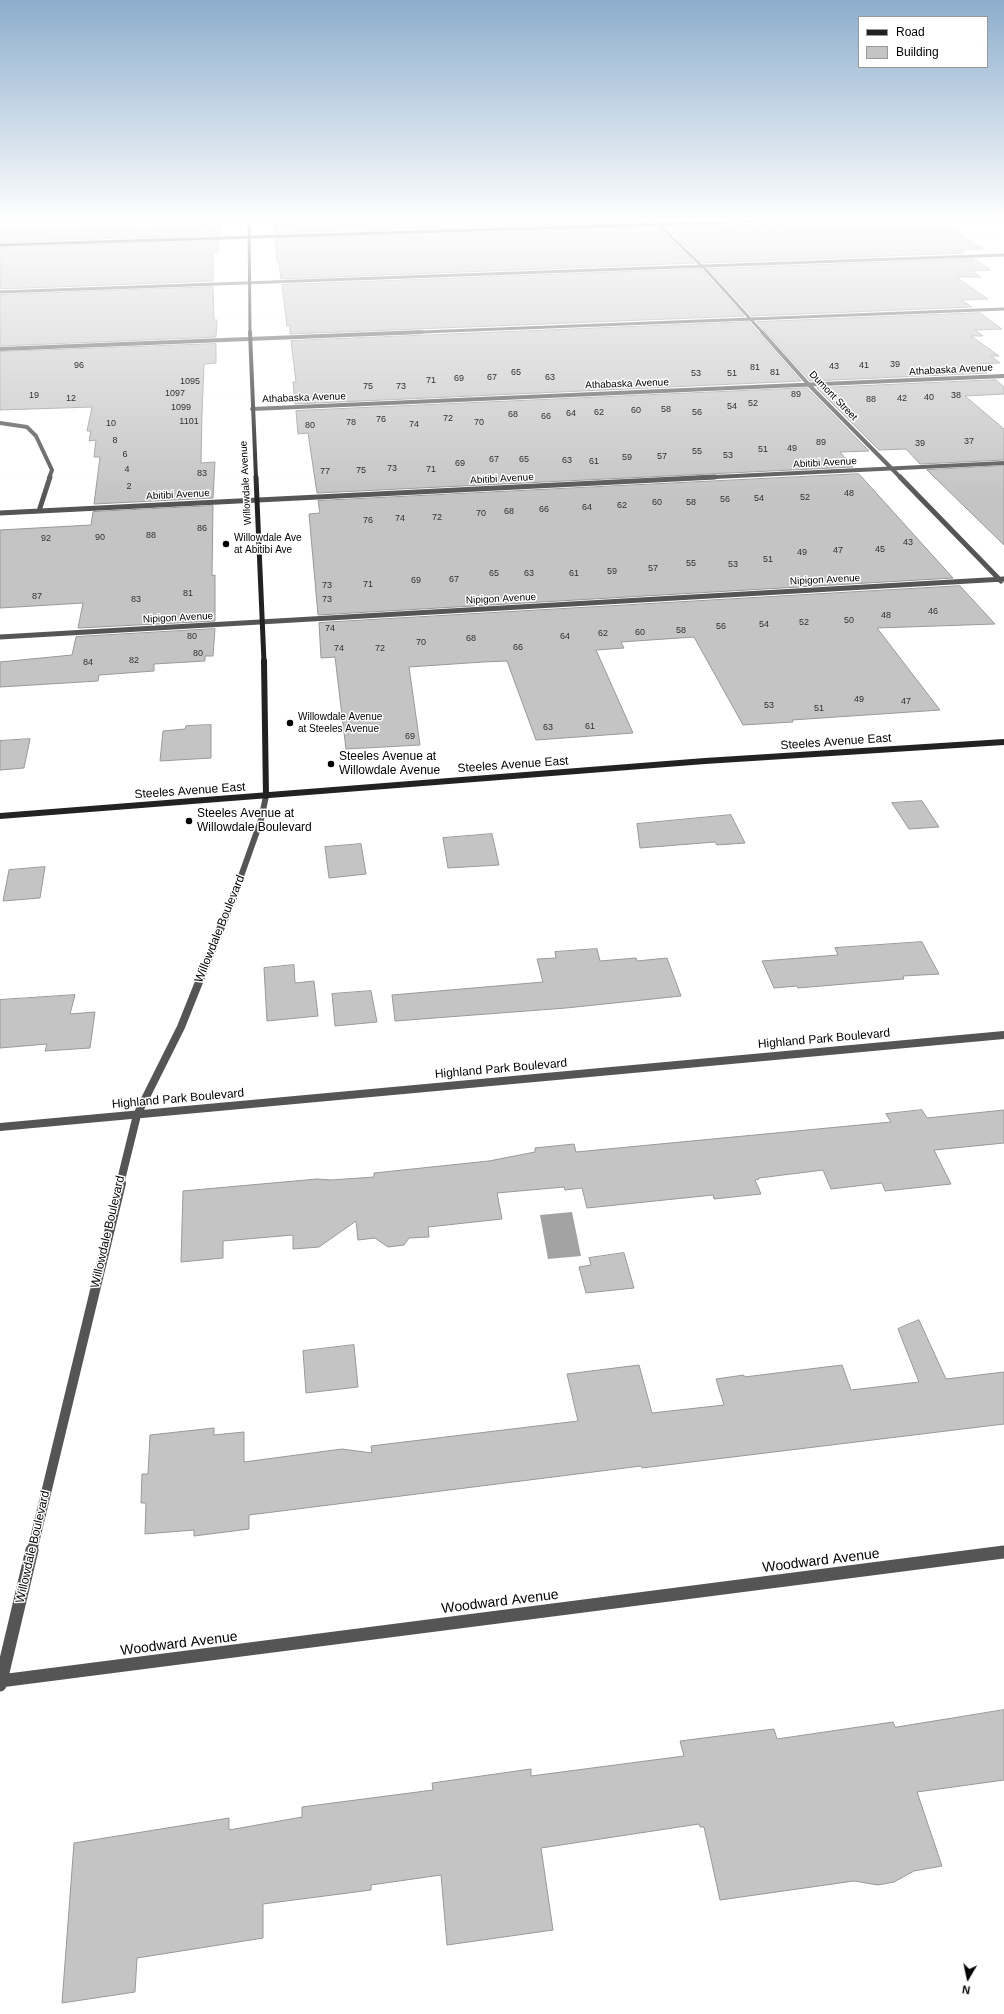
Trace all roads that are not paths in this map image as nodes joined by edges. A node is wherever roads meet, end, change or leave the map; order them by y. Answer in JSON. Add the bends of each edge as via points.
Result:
{"nodes":[{"id":1,"x":249,"y":312,"type":"edge"},
{"id":2,"x":743,"y":312,"type":"edge"},
{"id":3,"x":935,"y":312,"type":"edge"},
{"id":4,"x":750,"y":320,"type":"junction"},
{"id":5,"x":250,"y":339,"type":"junction"},
{"id":6,"x":0,"y":349,"type":"edge"},
{"id":7,"x":1004,"y":376,"type":"edge"},
{"id":8,"x":809,"y":385,"type":"junction"},
{"id":9,"x":252,"y":409,"type":"junction"},
{"id":10,"x":0,"y":423,"type":"edge"},
{"id":11,"x":1004,"y":463,"type":"edge"},
{"id":12,"x":890,"y":469,"type":"junction"},
{"id":13,"x":256,"y":500,"type":"junction"},
{"id":14,"x":39,"y":511,"type":"junction"},
{"id":15,"x":0,"y":513,"type":"edge"},
{"id":16,"x":1002,"y":579,"type":"edge"},
{"id":17,"x":1004,"y":584,"type":"edge"},
{"id":18,"x":264,"y":622,"type":"junction"},
{"id":19,"x":0,"y":637,"type":"edge"},
{"id":20,"x":1004,"y":742,"type":"edge"},
{"id":21,"x":266,"y":796,"type":"junction"},
{"id":22,"x":0,"y":816,"type":"edge"},
{"id":23,"x":1004,"y":1035,"type":"edge"},
{"id":24,"x":137,"y":1115,"type":"junction"},
{"id":25,"x":0,"y":1127,"type":"edge"},
{"id":26,"x":1004,"y":1552,"type":"edge"},
{"id":27,"x":0,"y":1683,"type":"edge"}],
"edges":[{"from":1,"to":5,"type":"street","name":"Willowdale Avenue"},
{"from":2,"to":4,"type":"street","name":"Dumont Street"},
{"from":3,"to":4,"type":"street"},
{"from":4,"to":5,"type":"street"},
{"from":4,"to":8,"type":"street","name":"Dumont Street"},
{"from":5,"to":6,"type":"street"},
{"from":5,"to":9,"type":"street","name":"Willowdale Avenue"},
{"from":7,"to":8,"type":"street","name":"Athabaska Avenue"},
{"from":8,"to":9,"type":"street","name":"Athabaska Avenue"},
{"from":8,"to":12,"type":"street","name":"Dumont Street"},
{"from":9,"to":13,"type":"street","name":"Willowdale Avenue"},
{"from":10,"to":14,"type":"street","via":[[27,427],[36,436],[52,470]]},
{"from":11,"to":12,"type":"street","name":"Abitibi Avenue"},
{"from":12,"to":13,"type":"street","name":"Abitibi Avenue"},
{"from":12,"to":16,"type":"street","name":"Dumont Street"},
{"from":13,"to":14,"type":"street","name":"Abitibi Avenue"},
{"from":13,"to":18,"type":"street","name":"Willowdale Avenue"},
{"from":14,"to":15,"type":"street","name":"Abitibi Avenue"},
{"from":16,"to":17,"type":"street","name":"Dumont Street"},
{"from":16,"to":18,"type":"street","name":"Nipigon Avenue"},
{"from":18,"to":19,"type":"street","name":"Nipigon Avenue"},
{"from":18,"to":21,"type":"street","name":"Willowdale Avenue"},
{"from":20,"to":21,"type":"street","name":"Steeles Avenue East","via":[[705,761]]},
{"from":21,"to":22,"type":"street","name":"Steeles Avenue East"},
{"from":21,"to":24,"type":"street","name":"Willowdale Boulevard","via":[[261,820],[240,880],[186,1012]]},
{"from":23,"to":24,"type":"street","name":"Highland Park Boulevard"},
{"from":24,"to":25,"type":"street","name":"Highland Park Boulevard"},
{"from":24,"to":27,"type":"street","name":"Willowdale Boulevard"},
{"from":26,"to":27,"type":"street","name":"Woodward Avenue"}]}
